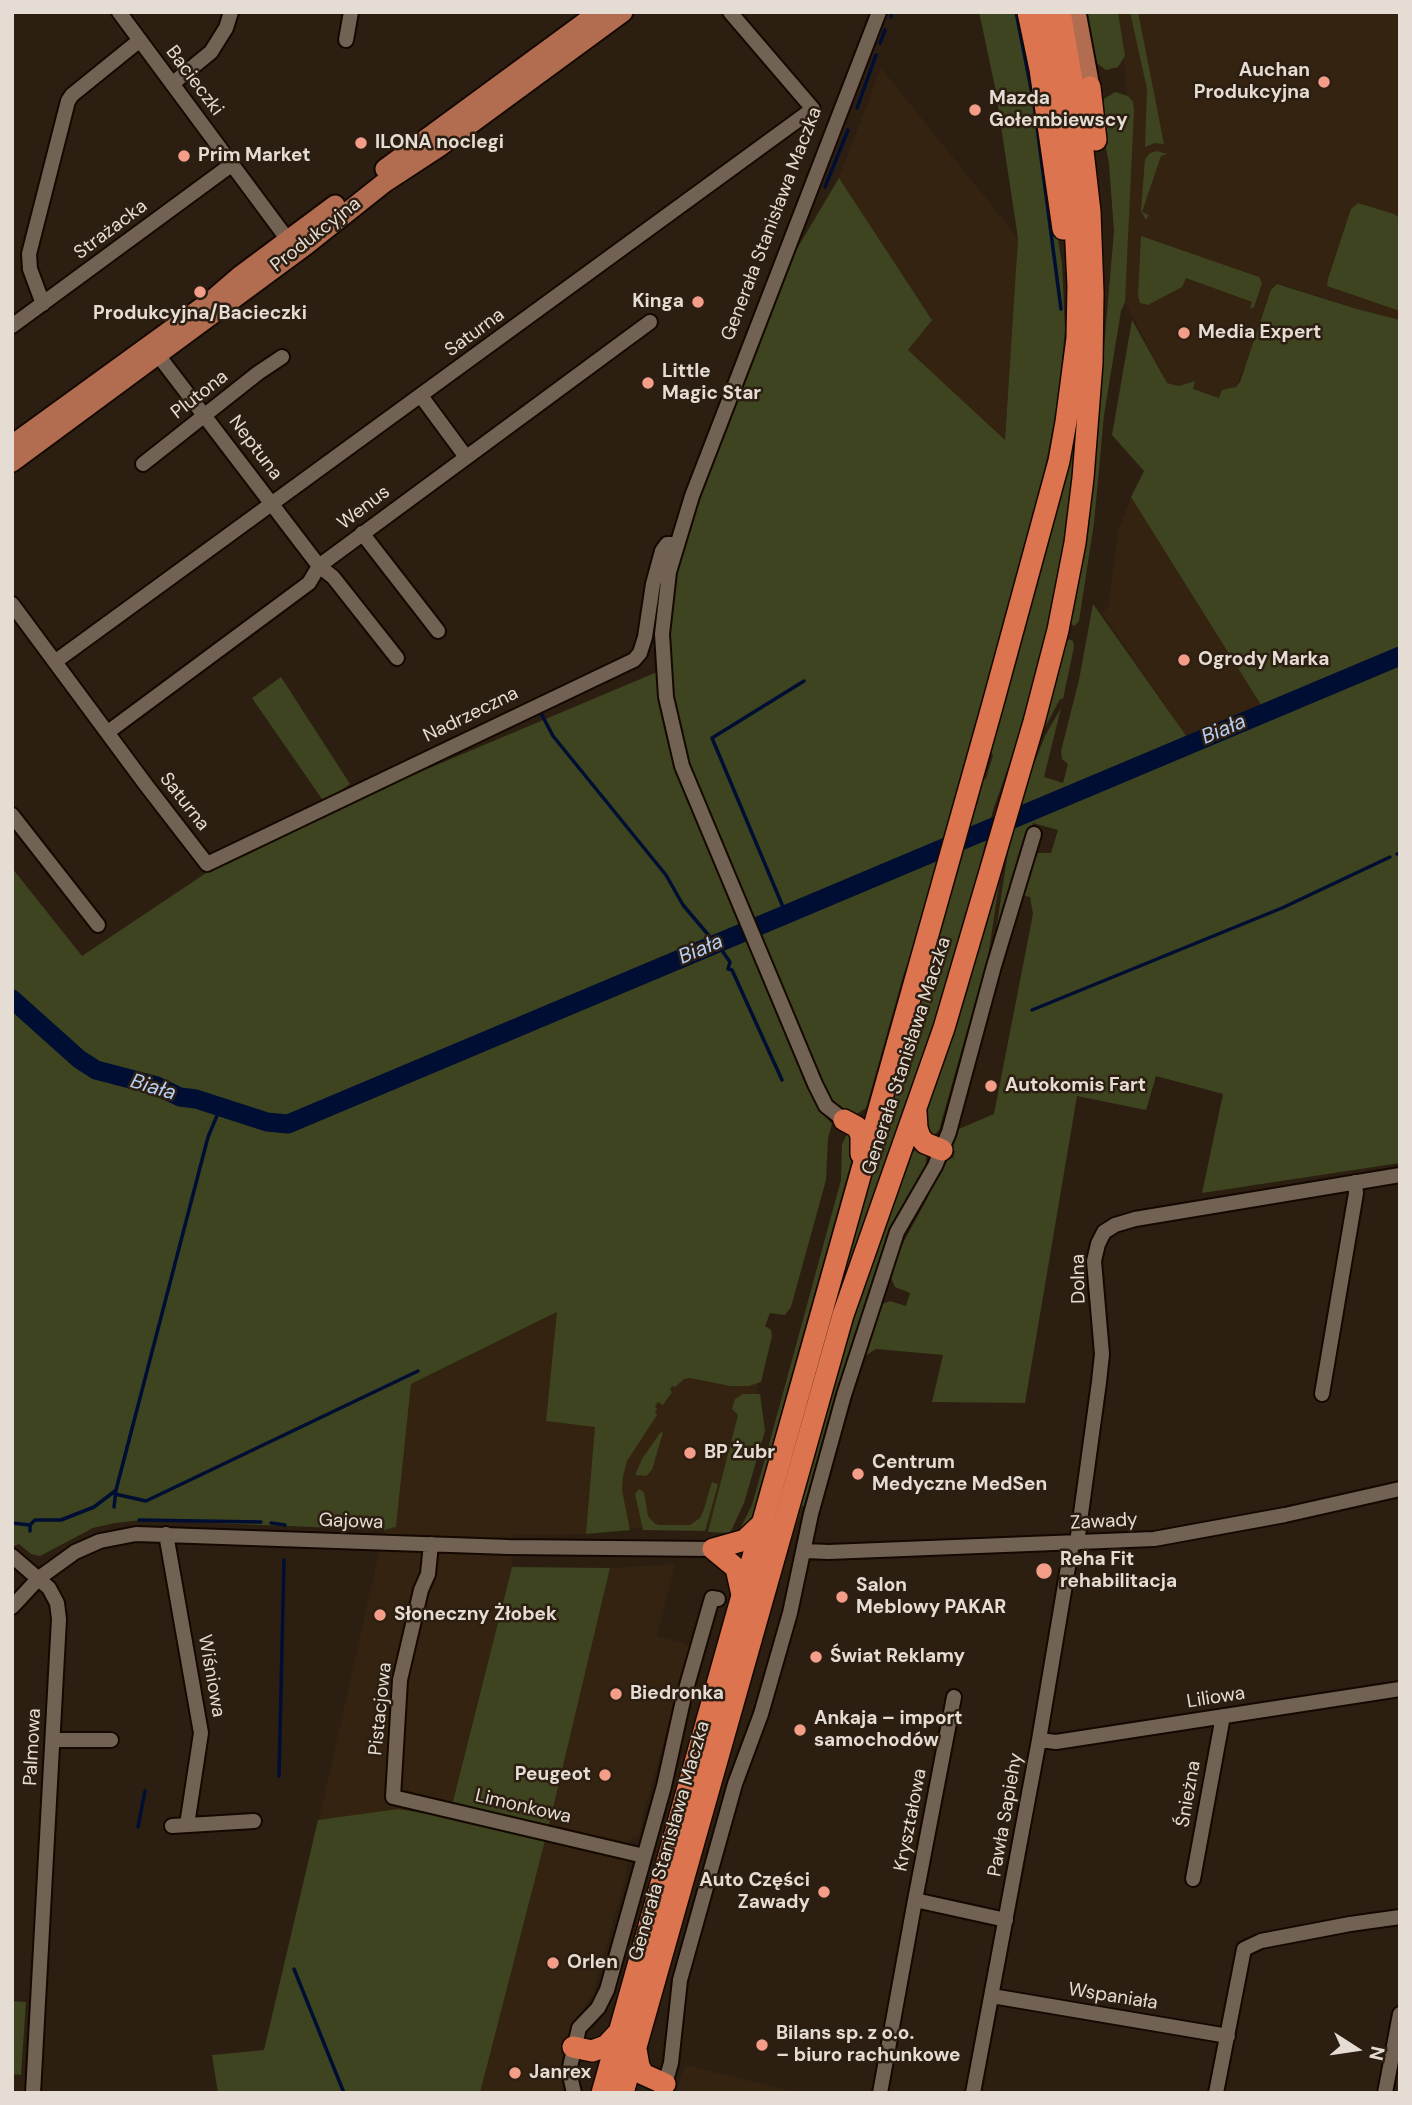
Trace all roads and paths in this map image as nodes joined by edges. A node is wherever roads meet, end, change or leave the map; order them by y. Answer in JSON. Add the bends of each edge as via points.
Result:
{"nodes":[{"id":1,"x":119,"y":12,"type":"edge"},
{"id":2,"x":231,"y":12,"type":"edge"},
{"id":3,"x":351,"y":12,"type":"edge"},
{"id":4,"x":599,"y":12,"type":"edge"},
{"id":5,"x":623,"y":12,"type":"edge"},
{"id":6,"x":730,"y":12,"type":"edge"},
{"id":7,"x":879,"y":12,"type":"edge"},
{"id":8,"x":1028,"y":12,"type":"edge"},
{"id":9,"x":1044,"y":12,"type":"edge"},
{"id":10,"x":1060,"y":12,"type":"edge"},
{"id":11,"x":1076,"y":12,"type":"edge"},
{"id":12,"x":140,"y":40,"type":"junction"},
{"id":13,"x":346,"y":40,"type":"dead end"},
{"id":14,"x":172,"y":84,"type":"junction"},
{"id":15,"x":1090,"y":87,"type":"joint"},
{"id":16,"x":813,"y":109,"type":"junction"},
{"id":17,"x":835,"y":122,"type":"junction"},
{"id":18,"x":231,"y":165,"type":"junction"},
{"id":19,"x":292,"y":246,"type":"junction"},
{"id":20,"x":43,"y":304,"type":"junction"},
{"id":21,"x":650,"y":321,"type":"dead end"},
{"id":22,"x":12,"y":326,"type":"edge"},
{"id":23,"x":153,"y":349,"type":"junction"},
{"id":24,"x":282,"y":358,"type":"dead end"},
{"id":25,"x":421,"y":396,"type":"junction"},
{"id":26,"x":1088,"y":411,"type":"junction"},
{"id":27,"x":205,"y":414,"type":"junction"},
{"id":28,"x":12,"y":445,"type":"edge"},
{"id":29,"x":466,"y":457,"type":"junction"},
{"id":30,"x":1059,"y":461,"type":"junction"},
{"id":31,"x":12,"y":462,"type":"edge"},
{"id":32,"x":143,"y":464,"type":"dead end"},
{"id":33,"x":272,"y":505,"type":"junction"},
{"id":34,"x":362,"y":533,"type":"junction"},
{"id":35,"x":676,"y":544,"type":"junction"},
{"id":36,"x":318,"y":566,"type":"junction"},
{"id":37,"x":12,"y":604,"type":"edge"},
{"id":38,"x":438,"y":631,"type":"dead end"},
{"id":39,"x":397,"y":658,"type":"dead end"},
{"id":40,"x":56,"y":661,"type":"junction"},
{"id":41,"x":108,"y":732,"type":"junction"},
{"id":42,"x":12,"y":815,"type":"edge"},
{"id":43,"x":1034,"y":834,"type":"dead end"},
{"id":44,"x":207,"y":864,"type":"joint"},
{"id":45,"x":98,"y":925,"type":"dead end"},
{"id":46,"x":886,"y":1085,"type":"junction"},
{"id":47,"x":916,"y":1106,"type":"junction"},
{"id":48,"x":844,"y":1120,"type":"junction"},
{"id":49,"x":937,"y":1148,"type":"junction"},
{"id":50,"x":894,"y":1167,"type":"junction"},
{"id":51,"x":1400,"y":1175,"type":"edge"},
{"id":52,"x":860,"y":1178,"type":"junction"},
{"id":53,"x":1354,"y":1182,"type":"junction"},
{"id":54,"x":1322,"y":1394,"type":"dead end"},
{"id":55,"x":1400,"y":1489,"type":"edge"},
{"id":56,"x":763,"y":1523,"type":"junction"},
{"id":57,"x":166,"y":1534,"type":"junction"},
{"id":58,"x":1074,"y":1543,"type":"junction"},
{"id":59,"x":431,"y":1544,"type":"junction"},
{"id":60,"x":713,"y":1549,"type":"junction"},
{"id":61,"x":804,"y":1551,"type":"junction"},
{"id":62,"x":12,"y":1556,"type":"edge"},
{"id":63,"x":39,"y":1578,"type":"junction"},
{"id":64,"x":718,"y":1599,"type":"dead end"},
{"id":65,"x":743,"y":1599,"type":"junction"},
{"id":66,"x":12,"y":1607,"type":"edge"},
{"id":67,"x":1400,"y":1689,"type":"edge"},
{"id":68,"x":954,"y":1697,"type":"dead end"},
{"id":69,"x":1223,"y":1716,"type":"junction"},
{"id":70,"x":53,"y":1740,"type":"junction"},
{"id":71,"x":111,"y":1740,"type":"dead end"},
{"id":72,"x":1039,"y":1740,"type":"junction"},
{"id":73,"x":393,"y":1797,"type":"joint"},
{"id":74,"x":254,"y":1821,"type":"dead end"},
{"id":75,"x":644,"y":1856,"type":"junction"},
{"id":76,"x":1193,"y":1880,"type":"dead end"},
{"id":77,"x":915,"y":1900,"type":"junction"},
{"id":78,"x":1400,"y":1917,"type":"edge"},
{"id":79,"x":1006,"y":1920,"type":"junction"},
{"id":80,"x":992,"y":1996,"type":"junction"},
{"id":81,"x":1400,"y":2014,"type":"edge"},
{"id":82,"x":620,"y":2031,"type":"junction"},
{"id":83,"x":1228,"y":2036,"type":"junction"},
{"id":84,"x":636,"y":2047,"type":"junction"},
{"id":85,"x":582,"y":2049,"type":"junction"},
{"id":86,"x":604,"y":2086,"type":"edge"},
{"id":87,"x":660,"y":2086,"type":"edge"},
{"id":88,"x":33,"y":2093,"type":"edge"},
{"id":89,"x":574,"y":2093,"type":"edge"},
{"id":90,"x":624,"y":2093,"type":"edge"},
{"id":91,"x":880,"y":2093,"type":"edge"},
{"id":92,"x":973,"y":2093,"type":"edge"},
{"id":93,"x":1216,"y":2093,"type":"edge"},
{"id":94,"x":1385,"y":2093,"type":"edge"}],
"edges":[{"from":1,"to":12,"type":"street","name":"Bacieczki"},
{"from":2,"to":14,"type":"street","via":[[211,52]]},
{"from":3,"to":13,"type":"street"},
{"from":4,"to":19,"type":"main road","name":"Produkcyjna"},
{"from":5,"to":19,"type":"main road","name":"Produkcyjna","via":[[439,147]]},
{"from":6,"to":16,"type":"street"},
{"from":7,"to":17,"type":"street","name":"Generała Stanisława Maczka"},
{"from":8,"to":30,"type":"highway","via":[[1052,149],[1069,302]]},
{"from":9,"to":30,"type":"highway","name":"Generała Stanisława Maczka","via":[[1064,118],[1078,286],[1077,338]]},
{"from":10,"to":26,"type":"highway","name":"Generała Stanisława Maczka","via":[[1082,133],[1090,212],[1093,293]]},
{"from":11,"to":15,"type":"main road"},
{"from":12,"to":14,"type":"street","name":"Bacieczki"},
{"from":12,"to":20,"type":"street","via":[[68,101],[29,254]]},
{"from":14,"to":18,"type":"street","name":"Bacieczki"},
{"from":15,"to":26,"type":"highway","via":[[1104,272],[1099,349]]},
{"from":16,"to":17,"type":"street"},
{"from":16,"to":25,"type":"street","name":"Saturna"},
{"from":17,"to":35,"type":"street","name":"Generała Stanisława Maczka"},
{"from":18,"to":19,"type":"street","name":"Bacieczki"},
{"from":18,"to":20,"type":"street","name":"Strażacka"},
{"from":19,"to":23,"type":"main road","name":"Produkcyjna","via":[[212,300]]},
{"from":20,"to":22,"type":"street","name":"Strażacka"},
{"from":21,"to":29,"type":"street","name":"Wenus"},
{"from":23,"to":27,"type":"street","name":"Neptuna"},
{"from":23,"to":28,"type":"main road","name":"Produkcyjna"},
{"from":23,"to":31,"type":"main road","name":"Produkcyjna"},
{"from":24,"to":27,"type":"street","name":"Plutona"},
{"from":25,"to":29,"type":"street"},
{"from":25,"to":33,"type":"street","name":"Saturna"},
{"from":26,"to":47,"type":"highway","name":"Generała Stanisława Maczka","via":[[1074,543],[1058,630],[944,1027]]},
{"from":27,"to":32,"type":"street","name":"Plutona"},
{"from":27,"to":33,"type":"street","name":"Neptuna"},
{"from":29,"to":34,"type":"street","name":"Wenus"},
{"from":30,"to":46,"type":"highway","name":"Generała Stanisława Maczka"},
{"from":33,"to":36,"type":"street","name":"Neptuna"},
{"from":33,"to":40,"type":"street","name":"Saturna"},
{"from":34,"to":36,"type":"street","name":"Wenus"},
{"from":34,"to":38,"type":"street"},
{"from":35,"to":44,"type":"street","name":"Nadrzeczna","via":[[667,544],[663,551],[645,637],[634,660]]},
{"from":35,"to":48,"type":"street","name":"Generała Stanisława Maczka","via":[[662,634],[673,732],[696,802],[821,1098]]},
{"from":36,"to":39,"type":"street","name":"Neptuna","via":[[333,578]]},
{"from":36,"to":41,"type":"street","name":"Wenus","via":[[310,583]]},
{"from":37,"to":40,"type":"street","name":"Saturna"},
{"from":40,"to":41,"type":"street","name":"Saturna"},
{"from":41,"to":44,"type":"street","name":"Saturna"},
{"from":42,"to":45,"type":"street"},
{"from":43,"to":49,"type":"street"},
{"from":46,"to":48,"type":"highway","via":[[869,1114]]},
{"from":46,"to":52,"type":"highway","name":"Generała Stanisława Maczka"},
{"from":47,"to":49,"type":"highway","via":[[920,1137]]},
{"from":47,"to":50,"type":"highway","name":"Generała Stanisława Maczka"},
{"from":48,"to":52,"type":"highway","via":[[861,1135]]},
{"from":49,"to":50,"type":"highway","via":[[912,1147]]},
{"from":49,"to":61,"type":"street","via":[[935,1167],[897,1232],[882,1274],[844,1395]]},
{"from":50,"to":84,"type":"highway","name":"Generała Stanisława Maczka","via":[[839,1327]]},
{"from":51,"to":53,"type":"street","name":"Dolna"},
{"from":52,"to":56,"type":"highway","name":"Generała Stanisława Maczka"},
{"from":53,"to":54,"type":"street","via":[[1356,1193]]},
{"from":53,"to":58,"type":"street","name":"Dolna","via":[[1125,1220],[1104,1232],[1094,1261],[1102,1354]]},
{"from":55,"to":58,"type":"street","name":"Zawady","via":[[1154,1539]]},
{"from":56,"to":60,"type":"highway","via":[[745,1541]]},
{"from":56,"to":65,"type":"highway","name":"Generała Stanisława Maczka"},
{"from":57,"to":59,"type":"street","name":"Gajowa"},
{"from":57,"to":63,"type":"street","name":"Gajowa","via":[[100,1541],[66,1557]]},
{"from":57,"to":74,"type":"street","name":"Wiśniowa","via":[[201,1733],[180,1825]]},
{"from":58,"to":61,"type":"street","name":"Zawady"},
{"from":58,"to":72,"type":"street","name":"Pawła Sapiehy"},
{"from":59,"to":60,"type":"street","name":"Gajowa"},
{"from":59,"to":73,"type":"street","name":"Pistacjowa","via":[[428,1574],[400,1680]]},
{"from":60,"to":65,"type":"highway","via":[[736,1568]]},
{"from":61,"to":87,"type":"street","via":[[790,1613],[735,1784],[680,1980],[671,2063]]},
{"from":62,"to":63,"type":"street","name":"Palmowa"},
{"from":63,"to":66,"type":"street","name":"Gajowa"},
{"from":63,"to":70,"type":"street","name":"Palmowa","via":[[58,1608]]},
{"from":64,"to":75,"type":"street","via":[[712,1598]]},
{"from":65,"to":82,"type":"highway","name":"Generała Stanisława Maczka"},
{"from":67,"to":69,"type":"street","name":"Liliowa"},
{"from":68,"to":77,"type":"street","name":"Kryształowa"},
{"from":69,"to":72,"type":"street","name":"Liliowa","via":[[1056,1742]]},
{"from":69,"to":76,"type":"street","name":"Śnieżna"},
{"from":70,"to":71,"type":"street"},
{"from":70,"to":88,"type":"street","name":"Palmowa"},
{"from":72,"to":79,"type":"street","name":"Pawła Sapiehy"},
{"from":73,"to":75,"type":"street","name":"Limonkowa"},
{"from":75,"to":85,"type":"street","via":[[607,1990],[598,2008],[583,2022]]},
{"from":77,"to":79,"type":"street","name":"Kryształowa"},
{"from":77,"to":91,"type":"street"},
{"from":78,"to":83,"type":"street","via":[[1248,1946],[1242,1956]]},
{"from":79,"to":80,"type":"street","name":"Pawła Sapiehy"},
{"from":80,"to":83,"type":"street","name":"Wspaniała"},
{"from":80,"to":92,"type":"street","name":"Pawła Sapiehy"},
{"from":81,"to":94,"type":"street"},
{"from":82,"to":85,"type":"highway","via":[[606,2046]]},
{"from":82,"to":86,"type":"highway","name":"Generała Stanisława Maczka"},
{"from":83,"to":93,"type":"street"},
{"from":84,"to":87,"type":"highway","via":[[643,2074]]},
{"from":84,"to":90,"type":"highway","name":"Generała Stanisława Maczka"},
{"from":85,"to":86,"type":"highway","via":[[600,2061]]},
{"from":85,"to":89,"type":"street","via":[[569,2071]]},
{"from":87,"to":90,"type":"highway","via":[[642,2081]]}]}
